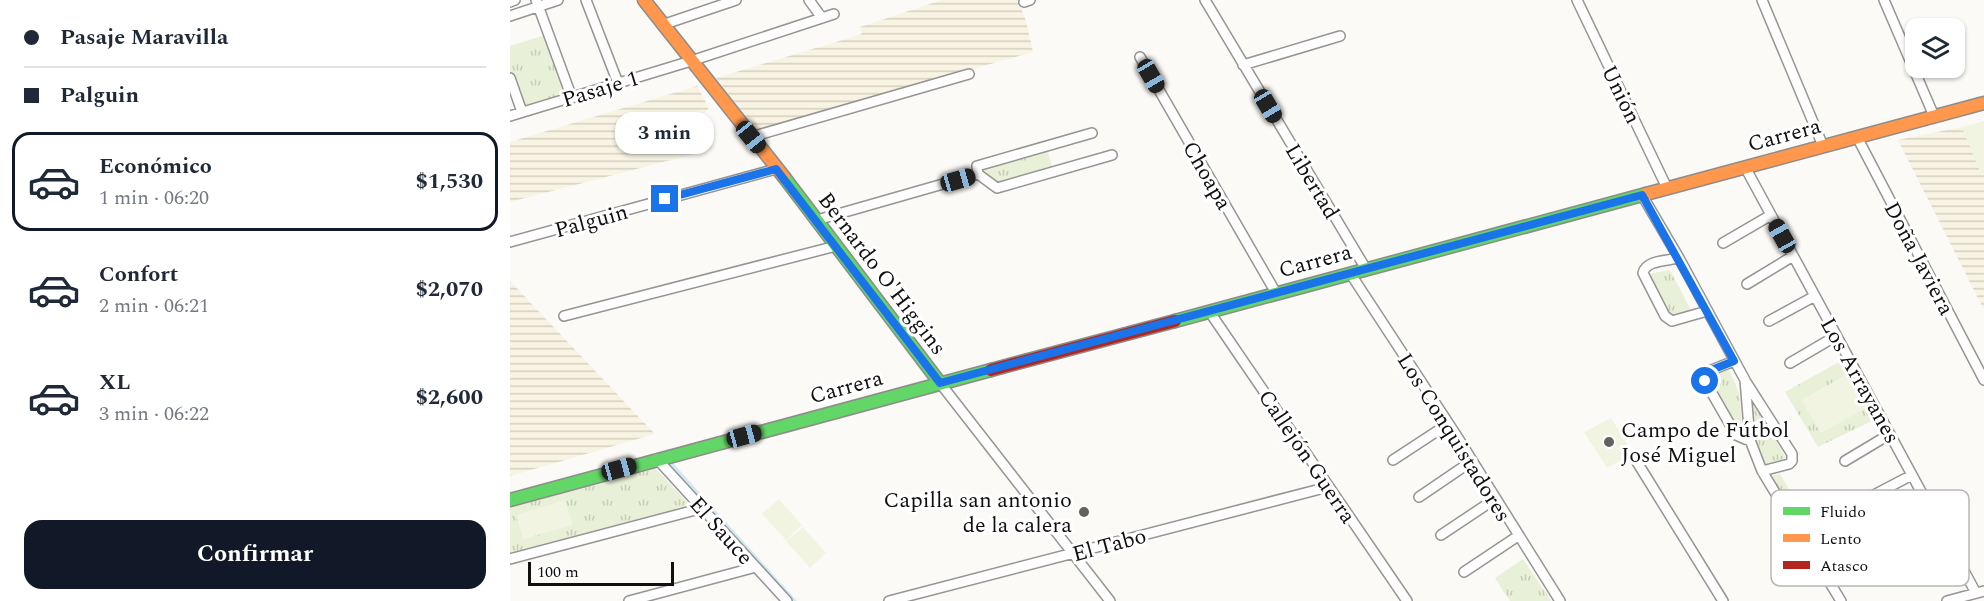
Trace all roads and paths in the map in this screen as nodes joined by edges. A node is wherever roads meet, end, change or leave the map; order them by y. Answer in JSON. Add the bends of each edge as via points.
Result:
{"nodes":[{"id":1,"x":514,"y":0,"type":"edge"},
{"id":2,"x":558,"y":0,"type":"edge"},
{"id":3,"x":586,"y":0,"type":"edge"},
{"id":4,"x":644,"y":0,"type":"edge"},
{"id":5,"x":736,"y":0,"type":"edge"},
{"id":6,"x":809,"y":0,"type":"edge"},
{"id":7,"x":1205,"y":0,"type":"edge"},
{"id":8,"x":1577,"y":0,"type":"edge"},
{"id":9,"x":1762,"y":0,"type":"edge"},
{"id":10,"x":1884,"y":0,"type":"edge"},
{"id":11,"x":510,"y":2,"type":"edge"},
{"id":12,"x":538,"y":3,"type":"edge"},
{"id":13,"x":834,"y":14,"type":"dead end"},
{"id":14,"x":510,"y":16,"type":"edge"},
{"id":15,"x":822,"y":18,"type":"junction"},
{"id":16,"x":662,"y":25,"type":"junction"},
{"id":17,"x":1340,"y":36,"type":"dead end"},
{"id":18,"x":1140,"y":57,"type":"dead end"},
{"id":19,"x":691,"y":61,"type":"junction"},
{"id":20,"x":1243,"y":65,"type":"junction"},
{"id":21,"x":969,"y":74,"type":"dead end"},
{"id":22,"x":510,"y":78,"type":"edge"},
{"id":23,"x":618,"y":83,"type":"junction"},
{"id":24,"x":572,"y":98,"type":"junction"},
{"id":25,"x":1984,"y":103,"type":"edge"},
{"id":26,"x":522,"y":112,"type":"junction"},
{"id":27,"x":510,"y":116,"type":"edge"},
{"id":28,"x":1934,"y":116,"type":"junction"},
{"id":29,"x":1092,"y":133,"type":"dead end"},
{"id":30,"x":751,"y":137,"type":"junction"},
{"id":31,"x":1857,"y":137,"type":"junction"},
{"id":32,"x":1823,"y":146,"type":"junction"},
{"id":33,"x":1112,"y":155,"type":"dead end"},
{"id":34,"x":1745,"y":167,"type":"junction"},
{"id":35,"x":776,"y":169,"type":"junction"},
{"id":36,"x":978,"y":174,"type":"junction"},
{"id":37,"x":1667,"y":188,"type":"junction"},
{"id":38,"x":1642,"y":195,"type":"junction"},
{"id":39,"x":1771,"y":215,"type":"junction"},
{"id":40,"x":817,"y":220,"type":"junction"},
{"id":41,"x":510,"y":242,"type":"edge"},
{"id":42,"x":1723,"y":243,"type":"dead end"},
{"id":43,"x":836,"y":246,"type":"junction"},
{"id":44,"x":1793,"y":255,"type":"junction"},
{"id":45,"x":1679,"y":258,"type":"junction"},
{"id":46,"x":1366,"y":269,"type":"junction"},
{"id":47,"x":1350,"y":273,"type":"junction"},
{"id":48,"x":1747,"y":284,"type":"dead end"},
{"id":49,"x":1276,"y":293,"type":"junction"},
{"id":50,"x":1815,"y":296,"type":"junction"},
{"id":51,"x":1209,"y":311,"type":"junction"},
{"id":52,"x":1707,"y":311,"type":"junction"},
{"id":53,"x":564,"y":316,"type":"dead end"},
{"id":54,"x":1769,"y":321,"type":"dead end"},
{"id":55,"x":1836,"y":336,"type":"junction"},
{"id":56,"x":1734,"y":361,"type":"junction"},
{"id":57,"x":1790,"y":363,"type":"dead end"},
{"id":58,"x":1744,"y":380,"type":"junction"},
{"id":59,"x":1984,"y":380,"type":"edge"},
{"id":60,"x":940,"y":383,"type":"junction"},
{"id":61,"x":1448,"y":424,"type":"junction"},
{"id":62,"x":1890,"y":434,"type":"junction"},
{"id":63,"x":1750,"y":440,"type":"junction"},
{"id":64,"x":657,"y":459,"type":"junction"},
{"id":65,"x":1393,"y":459,"type":"dead end"},
{"id":66,"x":1472,"y":461,"type":"junction"},
{"id":67,"x":1845,"y":461,"type":"dead end"},
{"id":68,"x":1637,"y":462,"type":"dead end"},
{"id":69,"x":1762,"y":471,"type":"junction"},
{"id":70,"x":1912,"y":475,"type":"junction"},
{"id":71,"x":1328,"y":487,"type":"junction"},
{"id":72,"x":1773,"y":490,"type":"edge"},
{"id":73,"x":1883,"y":490,"type":"edge"},
{"id":74,"x":1920,"y":490,"type":"edge"},
{"id":75,"x":1419,"y":497,"type":"dead end"},
{"id":76,"x":1495,"y":499,"type":"junction"},
{"id":77,"x":510,"y":500,"type":"edge"},
{"id":78,"x":703,"y":508,"type":"junction"},
{"id":79,"x":1441,"y":535,"type":"dead end"},
{"id":80,"x":1518,"y":536,"type":"junction"},
{"id":81,"x":1074,"y":553,"type":"junction"},
{"id":82,"x":510,"y":560,"type":"edge"},
{"id":83,"x":756,"y":567,"type":"junction"},
{"id":84,"x":1464,"y":572,"type":"dead end"},
{"id":85,"x":1969,"y":576,"type":"edge"},
{"id":86,"x":1832,"y":586,"type":"edge"},
{"id":87,"x":1980,"y":592,"type":"edge"},
{"id":88,"x":629,"y":601,"type":"edge"},
{"id":89,"x":787,"y":601,"type":"edge"},
{"id":90,"x":889,"y":601,"type":"edge"},
{"id":91,"x":1110,"y":601,"type":"edge"},
{"id":92,"x":1407,"y":601,"type":"edge"},
{"id":93,"x":1560,"y":601,"type":"edge"},
{"id":94,"x":1723,"y":601,"type":"edge"},
{"id":95,"x":1841,"y":601,"type":"edge"},
{"id":96,"x":1947,"y":601,"type":"edge"}],
"edges":[{"from":1,"to":11,"type":"street"},
{"from":2,"to":12,"type":"street"},
{"from":3,"to":23,"type":"street"},
{"from":4,"to":16,"type":"main road","name":"Bernardo O'Higgins"},
{"from":5,"to":16,"type":"street"},
{"from":6,"to":15,"type":"street"},
{"from":7,"to":20,"type":"street","name":"Libertad"},
{"from":8,"to":37,"type":"street","name":"Unión"},
{"from":9,"to":32,"type":"street"},
{"from":10,"to":28,"type":"street"},
{"from":12,"to":14,"type":"street"},
{"from":12,"to":24,"type":"street"},
{"from":13,"to":15,"type":"street","name":"Pasaje 1"},
{"from":15,"to":19,"type":"street","name":"Pasaje 1"},
{"from":16,"to":19,"type":"main road","name":"Bernardo O'Higgins"},
{"from":17,"to":20,"type":"street"},
{"from":18,"to":49,"type":"street","name":"Choapa"},
{"from":19,"to":23,"type":"street","name":"Pasaje 1"},
{"from":19,"to":30,"type":"main road","name":"Bernardo O'Higgins"},
{"from":20,"to":46,"type":"street","name":"Libertad"},
{"from":21,"to":30,"type":"street"},
{"from":22,"to":26,"type":"street"},
{"from":23,"to":24,"type":"street","name":"Pasaje 1"},
{"from":24,"to":26,"type":"street","name":"Pasaje 1"},
{"from":25,"to":28,"type":"main road","name":"Carrera"},
{"from":26,"to":27,"type":"street","name":"Pasaje 1"},
{"from":28,"to":31,"type":"main road","name":"Carrera"},
{"from":29,"to":36,"type":"street","via":[[977,166]]},
{"from":30,"to":35,"type":"main road","name":"Bernardo O'Higgins"},
{"from":31,"to":32,"type":"main road","name":"Carrera"},
{"from":31,"to":59,"type":"street","name":"Doña Javiera"},
{"from":32,"to":34,"type":"main road","name":"Carrera"},
{"from":33,"to":36,"type":"street","via":[[998,188]]},
{"from":34,"to":37,"type":"main road","name":"Carrera"},
{"from":34,"to":39,"type":"street","name":"Los Arrayanes"},
{"from":35,"to":40,"type":"main road","name":"Bernardo O'Higgins"},
{"from":35,"to":41,"type":"street","name":"Palguin"},
{"from":36,"to":40,"type":"street"},
{"from":37,"to":38,"type":"main road","name":"Carrera"},
{"from":38,"to":45,"type":"street"},
{"from":38,"to":46,"type":"main road","name":"Carrera"},
{"from":39,"to":42,"type":"street"},
{"from":39,"to":44,"type":"street","name":"Los Arrayanes"},
{"from":40,"to":43,"type":"main road","name":"Bernardo O'Higgins"},
{"from":43,"to":53,"type":"street"},
{"from":43,"to":60,"type":"main road","name":"Bernardo O'Higgins"},
{"from":44,"to":48,"type":"street"},
{"from":44,"to":50,"type":"street","name":"Los Arrayanes"},
{"from":45,"to":52,"type":"street"},
{"from":45,"to":52,"type":"street","via":[[1648,265],[1643,270],[1665,316],[1672,321]]},
{"from":46,"to":47,"type":"main road","name":"Carrera"},
{"from":47,"to":49,"type":"main road","name":"Carrera"},
{"from":47,"to":61,"type":"street","name":"Los Conquistadores"},
{"from":49,"to":51,"type":"main road","name":"Carrera"},
{"from":50,"to":54,"type":"street"},
{"from":50,"to":55,"type":"street","name":"Los Arrayanes"},
{"from":51,"to":60,"type":"main road","name":"Carrera"},
{"from":51,"to":71,"type":"street","name":"Callejón Guerra"},
{"from":52,"to":56,"type":"street"},
{"from":55,"to":57,"type":"street"},
{"from":55,"to":62,"type":"street","name":"Los Arrayanes"},
{"from":56,"to":58,"type":"street"},
{"from":56,"to":63,"type":"street","via":[[1709,371],[1705,381],[1736,435]]},
{"from":58,"to":63,"type":"street"},
{"from":58,"to":69,"type":"street","via":[[1791,454],[1789,464]]},
{"from":60,"to":64,"type":"main road","name":"Carrera"},
{"from":60,"to":81,"type":"street","name":"Bernardo O'Higgins"},
{"from":61,"to":65,"type":"street"},
{"from":61,"to":66,"type":"street","name":"Los Conquistadores"},
{"from":62,"to":67,"type":"street"},
{"from":62,"to":70,"type":"street","name":"Los Arrayanes"},
{"from":63,"to":69,"type":"street"},
{"from":64,"to":77,"type":"main road","name":"Carrera"},
{"from":64,"to":78,"type":"street","name":"El Sauce"},
{"from":66,"to":75,"type":"street"},
{"from":66,"to":76,"type":"street","name":"Los Conquistadores"},
{"from":68,"to":94,"type":"street"},
{"from":69,"to":72,"type":"street"},
{"from":70,"to":73,"type":"street"},
{"from":70,"to":74,"type":"street","name":"Los Arrayanes"},
{"from":71,"to":81,"type":"street","name":"El Tabo"},
{"from":71,"to":92,"type":"street","name":"Callejón Guerra"},
{"from":76,"to":79,"type":"street"},
{"from":76,"to":80,"type":"street","name":"Los Conquistadores"},
{"from":78,"to":82,"type":"street"},
{"from":78,"to":83,"type":"street","name":"El Sauce"},
{"from":80,"to":84,"type":"street"},
{"from":80,"to":93,"type":"street","name":"Los Conquistadores"},
{"from":81,"to":90,"type":"street","name":"El Tabo"},
{"from":81,"to":91,"type":"street","name":"Bernardo O'Higgins"},
{"from":83,"to":88,"type":"street"},
{"from":83,"to":89,"type":"street","name":"El Sauce"},
{"from":85,"to":87,"type":"street","name":"Los Arrayanes"},
{"from":86,"to":95,"type":"street"},
{"from":87,"to":96,"type":"street"}]}
